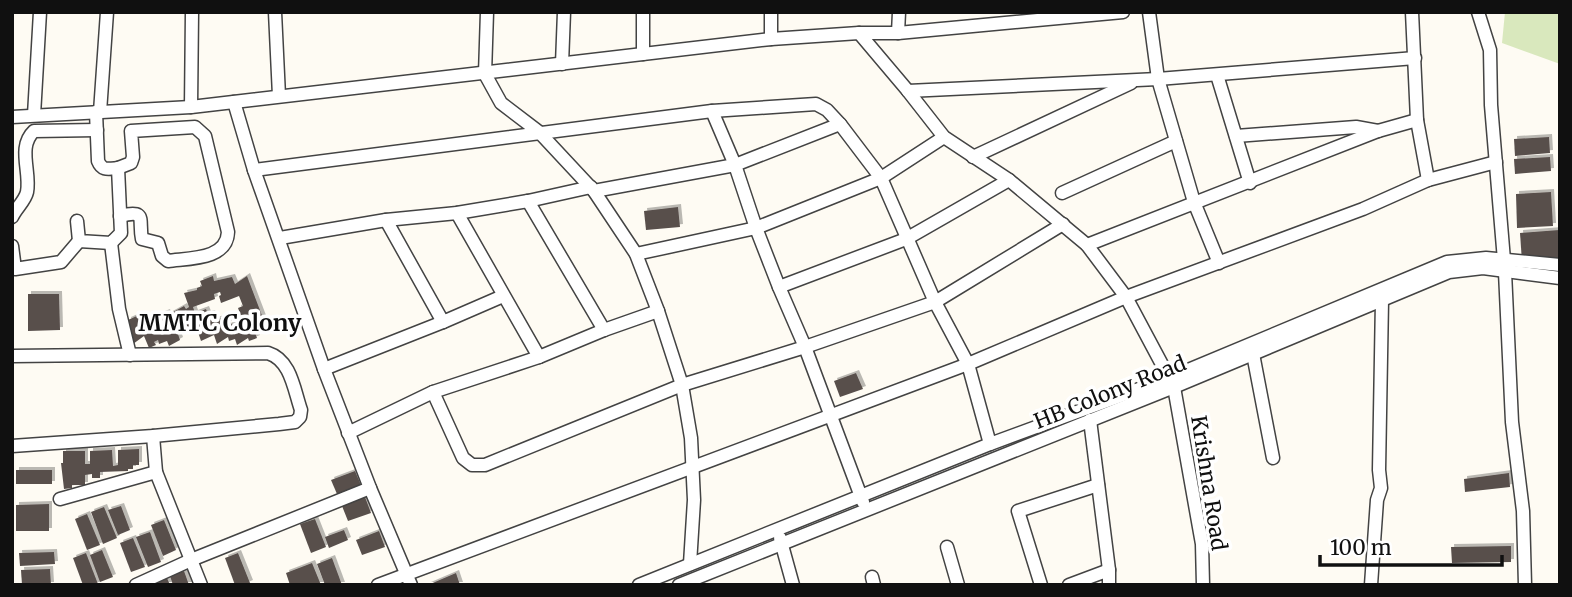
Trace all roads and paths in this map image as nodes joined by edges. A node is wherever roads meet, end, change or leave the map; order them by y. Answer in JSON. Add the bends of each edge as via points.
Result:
{"nodes":[{"id":1,"x":40,"y":12,"type":"edge"},
{"id":2,"x":107,"y":12,"type":"edge"},
{"id":3,"x":192,"y":12,"type":"edge"},
{"id":4,"x":275,"y":12,"type":"edge"},
{"id":5,"x":487,"y":12,"type":"edge"},
{"id":6,"x":564,"y":12,"type":"edge"},
{"id":7,"x":643,"y":12,"type":"edge"},
{"id":8,"x":771,"y":12,"type":"edge"},
{"id":9,"x":899,"y":12,"type":"edge"},
{"id":10,"x":1123,"y":12,"type":"edge"},
{"id":11,"x":1149,"y":12,"type":"edge"},
{"id":12,"x":1412,"y":12,"type":"edge"},
{"id":13,"x":1478,"y":12,"type":"edge"},
{"id":14,"x":1104,"y":13,"type":"edge"},
{"id":15,"x":1023,"y":17,"type":"edge"},
{"id":16,"x":859,"y":33,"type":"junction"},
{"id":17,"x":898,"y":33,"type":"junction"},
{"id":18,"x":771,"y":39,"type":"junction"},
{"id":19,"x":643,"y":54,"type":"junction"},
{"id":20,"x":1415,"y":58,"type":"junction"},
{"id":21,"x":562,"y":64,"type":"junction"},
{"id":22,"x":485,"y":74,"type":"junction"},
{"id":23,"x":1217,"y":75,"type":"junction"},
{"id":24,"x":1158,"y":79,"type":"junction"},
{"id":25,"x":1137,"y":80,"type":"junction"},
{"id":26,"x":908,"y":91,"type":"junction"},
{"id":27,"x":279,"y":96,"type":"junction"},
{"id":28,"x":234,"y":102,"type":"junction"},
{"id":29,"x":191,"y":107,"type":"junction"},
{"id":30,"x":129,"y":110,"type":"junction"},
{"id":31,"x":712,"y":111,"type":"junction"},
{"id":32,"x":98,"y":112,"type":"junction"},
{"id":33,"x":34,"y":115,"type":"junction"},
{"id":34,"x":12,"y":117,"type":"edge"},
{"id":35,"x":1417,"y":120,"type":"junction"},
{"id":36,"x":840,"y":124,"type":"junction"},
{"id":37,"x":97,"y":130,"type":"junction"},
{"id":38,"x":131,"y":131,"type":"junction"},
{"id":39,"x":1378,"y":131,"type":"junction"},
{"id":40,"x":539,"y":132,"type":"junction"},
{"id":41,"x":1236,"y":135,"type":"junction"},
{"id":42,"x":944,"y":137,"type":"junction"},
{"id":43,"x":1176,"y":141,"type":"junction"},
{"id":44,"x":973,"y":157,"type":"junction"},
{"id":45,"x":1496,"y":162,"type":"junction"},
{"id":46,"x":735,"y":165,"type":"junction"},
{"id":47,"x":27,"y":167,"type":"junction"},
{"id":48,"x":12,"y":168,"type":"edge"},
{"id":49,"x":118,"y":169,"type":"junction"},
{"id":50,"x":254,"y":170,"type":"junction"},
{"id":51,"x":881,"y":178,"type":"junction"},
{"id":52,"x":1009,"y":180,"type":"junction"},
{"id":53,"x":1427,"y":180,"type":"junction"},
{"id":54,"x":1250,"y":183,"type":"junction"},
{"id":55,"x":593,"y":189,"type":"junction"},
{"id":56,"x":1062,"y":193,"type":"dead end"},
{"id":57,"x":528,"y":201,"type":"junction"},
{"id":58,"x":1194,"y":202,"type":"junction"},
{"id":59,"x":457,"y":214,"type":"junction"},
{"id":60,"x":120,"y":216,"type":"junction"},
{"id":61,"x":12,"y":217,"type":"edge"},
{"id":62,"x":77,"y":220,"type":"dead end"},
{"id":63,"x":386,"y":220,"type":"junction"},
{"id":64,"x":1063,"y":224,"type":"junction"},
{"id":65,"x":756,"y":228,"type":"junction"},
{"id":66,"x":280,"y":238,"type":"junction"},
{"id":67,"x":906,"y":239,"type":"junction"},
{"id":68,"x":79,"y":241,"type":"junction"},
{"id":69,"x":111,"y":243,"type":"junction"},
{"id":70,"x":1087,"y":245,"type":"junction"},
{"id":71,"x":12,"y":246,"type":"edge"},
{"id":72,"x":636,"y":254,"type":"junction"},
{"id":73,"x":1219,"y":263,"type":"junction"},
{"id":74,"x":1560,"y":265,"type":"edge"},
{"id":75,"x":1505,"y":267,"type":"junction"},
{"id":76,"x":14,"y":269,"type":"edge"},
{"id":77,"x":1560,"y":278,"type":"edge"},
{"id":78,"x":779,"y":287,"type":"junction"},
{"id":79,"x":503,"y":296,"type":"junction"},
{"id":80,"x":1126,"y":297,"type":"junction"},
{"id":81,"x":1382,"y":300,"type":"junction"},
{"id":82,"x":935,"y":302,"type":"junction"},
{"id":83,"x":658,"y":311,"type":"junction"},
{"id":84,"x":443,"y":321,"type":"junction"},
{"id":85,"x":604,"y":330,"type":"junction"},
{"id":86,"x":805,"y":347,"type":"junction"},
{"id":87,"x":1253,"y":354,"type":"junction"},
{"id":88,"x":130,"y":355,"type":"junction"},
{"id":89,"x":12,"y":356,"type":"edge"},
{"id":90,"x":539,"y":357,"type":"junction"},
{"id":91,"x":968,"y":364,"type":"junction"},
{"id":92,"x":324,"y":369,"type":"junction"},
{"id":93,"x":1171,"y":383,"type":"junction"},
{"id":94,"x":681,"y":385,"type":"junction"},
{"id":95,"x":433,"y":392,"type":"junction"},
{"id":96,"x":831,"y":416,"type":"junction"},
{"id":97,"x":1090,"y":420,"type":"junction"},
{"id":98,"x":348,"y":433,"type":"junction"},
{"id":99,"x":153,"y":436,"type":"junction"},
{"id":100,"x":990,"y":444,"type":"junction"},
{"id":101,"x":12,"y":446,"type":"edge"},
{"id":102,"x":1273,"y":458,"type":"dead end"},
{"id":103,"x":692,"y":467,"type":"junction"},
{"id":104,"x":156,"y":472,"type":"junction"},
{"id":105,"x":1098,"y":485,"type":"junction"},
{"id":106,"x":370,"y":488,"type":"junction"},
{"id":107,"x":860,"y":497,"type":"junction"},
{"id":108,"x":60,"y":499,"type":"dead end"},
{"id":109,"x":866,"y":510,"type":"junction"},
{"id":110,"x":777,"y":530,"type":"junction"},
{"id":111,"x":782,"y":544,"type":"junction"},
{"id":112,"x":947,"y":547,"type":"dead end"},
{"id":113,"x":191,"y":560,"type":"junction"},
{"id":114,"x":690,"y":564,"type":"junction"},
{"id":115,"x":1109,"y":570,"type":"junction"},
{"id":116,"x":408,"y":579,"type":"edge"},
{"id":117,"x":136,"y":585,"type":"edge"},
{"id":118,"x":201,"y":585,"type":"edge"},
{"id":119,"x":378,"y":585,"type":"edge"},
{"id":120,"x":639,"y":585,"type":"edge"},
{"id":121,"x":679,"y":585,"type":"edge"},
{"id":122,"x":793,"y":585,"type":"edge"},
{"id":123,"x":958,"y":585,"type":"edge"},
{"id":124,"x":1041,"y":585,"type":"edge"},
{"id":125,"x":1069,"y":585,"type":"edge"},
{"id":126,"x":1109,"y":585,"type":"edge"},
{"id":127,"x":1203,"y":585,"type":"edge"},
{"id":128,"x":1371,"y":585,"type":"edge"},
{"id":129,"x":1525,"y":585,"type":"edge"}],
"edges":[{"from":1,"to":33,"type":"street"},
{"from":2,"to":32,"type":"street"},
{"from":3,"to":29,"type":"street"},
{"from":4,"to":27,"type":"street"},
{"from":5,"to":22,"type":"street"},
{"from":6,"to":21,"type":"street"},
{"from":7,"to":19,"type":"street"},
{"from":8,"to":18,"type":"street"},
{"from":9,"to":17,"type":"street"},
{"from":10,"to":14,"type":"street"},
{"from":11,"to":24,"type":"street"},
{"from":12,"to":20,"type":"street"},
{"from":13,"to":45,"type":"street","via":[[1490,50]]},
{"from":14,"to":15,"type":"street"},
{"from":15,"to":17,"type":"street"},
{"from":16,"to":17,"type":"street"},
{"from":16,"to":18,"type":"street"},
{"from":16,"to":26,"type":"street","name":"Krishna Road"},
{"from":18,"to":19,"type":"street"},
{"from":19,"to":21,"type":"street"},
{"from":20,"to":23,"type":"street"},
{"from":20,"to":35,"type":"street"},
{"from":21,"to":22,"type":"street"},
{"from":22,"to":27,"type":"street"},
{"from":22,"to":40,"type":"street","via":[[501,103]]},
{"from":23,"to":24,"type":"street"},
{"from":23,"to":41,"type":"street"},
{"from":24,"to":25,"type":"street"},
{"from":24,"to":43,"type":"street"},
{"from":25,"to":26,"type":"street"},
{"from":25,"to":44,"type":"street"},
{"from":26,"to":42,"type":"street","name":"Krishna Road"},
{"from":27,"to":28,"type":"street"},
{"from":28,"to":29,"type":"street"},
{"from":28,"to":50,"type":"street"},
{"from":29,"to":30,"type":"street"},
{"from":30,"to":32,"type":"street"},
{"from":30,"to":38,"type":"street"},
{"from":31,"to":36,"type":"street","via":[[816,104]]},
{"from":31,"to":40,"type":"street"},
{"from":31,"to":46,"type":"street"},
{"from":32,"to":33,"type":"street"},
{"from":32,"to":37,"type":"street"},
{"from":33,"to":34,"type":"street"},
{"from":35,"to":39,"type":"street"},
{"from":35,"to":53,"type":"street"},
{"from":36,"to":46,"type":"street"},
{"from":36,"to":51,"type":"street"},
{"from":37,"to":47,"type":"street","via":[[34,131],[25,144]]},
{"from":37,"to":49,"type":"street","via":[[100,166]]},
{"from":38,"to":49,"type":"street","via":[[131,163]]},
{"from":38,"to":60,"type":"street","via":[[201,130],[228,241],[217,253],[168,261],[158,243],[142,239],[139,215]]},
{"from":39,"to":41,"type":"street","via":[[1334,127]]},
{"from":39,"to":54,"type":"street"},
{"from":40,"to":50,"type":"street"},
{"from":40,"to":55,"type":"street"},
{"from":41,"to":54,"type":"street"},
{"from":42,"to":44,"type":"street","name":"Krishna Road"},
{"from":42,"to":51,"type":"street"},
{"from":43,"to":56,"type":"street"},
{"from":43,"to":58,"type":"street"},
{"from":44,"to":52,"type":"street","name":"Krishna Road"},
{"from":45,"to":53,"type":"street"},
{"from":45,"to":75,"type":"street"},
{"from":46,"to":55,"type":"street"},
{"from":46,"to":65,"type":"street"},
{"from":47,"to":48,"type":"street"},
{"from":47,"to":61,"type":"street","via":[[28,190]]},
{"from":49,"to":60,"type":"street"},
{"from":50,"to":66,"type":"street"},
{"from":51,"to":65,"type":"street"},
{"from":51,"to":67,"type":"street"},
{"from":52,"to":64,"type":"street","name":"Krishna Road"},
{"from":52,"to":67,"type":"street"},
{"from":53,"to":73,"type":"street"},
{"from":54,"to":58,"type":"street"},
{"from":55,"to":57,"type":"street"},
{"from":55,"to":72,"type":"street"},
{"from":57,"to":59,"type":"street"},
{"from":57,"to":85,"type":"street"},
{"from":58,"to":70,"type":"street"},
{"from":58,"to":73,"type":"street"},
{"from":59,"to":63,"type":"street"},
{"from":59,"to":79,"type":"street"},
{"from":60,"to":69,"type":"street","via":[[121,233]]},
{"from":62,"to":68,"type":"street"},
{"from":63,"to":66,"type":"street"},
{"from":63,"to":84,"type":"street"},
{"from":64,"to":70,"type":"street","name":"Krishna Road"},
{"from":64,"to":82,"type":"street"},
{"from":65,"to":72,"type":"street"},
{"from":65,"to":78,"type":"street"},
{"from":66,"to":92,"type":"street"},
{"from":67,"to":78,"type":"street"},
{"from":67,"to":82,"type":"street"},
{"from":68,"to":69,"type":"street"},
{"from":68,"to":76,"type":"street","via":[[61,262]]},
{"from":69,"to":88,"type":"street"},
{"from":70,"to":80,"type":"street","name":"Krishna Road"},
{"from":71,"to":76,"type":"street"},
{"from":72,"to":83,"type":"street"},
{"from":73,"to":80,"type":"street"},
{"from":74,"to":75,"type":"street"},
{"from":75,"to":77,"type":"street","name":"HB Colony Road"},
{"from":75,"to":81,"type":"street","name":"HB Colony Road","via":[[1449,272]]},
{"from":75,"to":93,"type":"street","via":[[1486,258],[1447,262]]},
{"from":75,"to":129,"type":"street"},
{"from":78,"to":86,"type":"street"},
{"from":79,"to":84,"type":"street"},
{"from":79,"to":90,"type":"street"},
{"from":80,"to":91,"type":"street"},
{"from":80,"to":93,"type":"street","name":"Krishna Road"},
{"from":81,"to":87,"type":"street","name":"HB Colony Road"},
{"from":81,"to":128,"type":"street","via":[[1381,488]]},
{"from":82,"to":86,"type":"street"},
{"from":82,"to":91,"type":"street"},
{"from":83,"to":85,"type":"street"},
{"from":83,"to":94,"type":"street"},
{"from":84,"to":92,"type":"street"},
{"from":85,"to":90,"type":"street"},
{"from":86,"to":94,"type":"street"},
{"from":86,"to":96,"type":"street"},
{"from":87,"to":93,"type":"street","name":"HB Colony Road"},
{"from":87,"to":102,"type":"street"},
{"from":88,"to":89,"type":"street"},
{"from":88,"to":99,"type":"street","via":[[278,356],[301,410],[295,422]]},
{"from":90,"to":95,"type":"street"},
{"from":91,"to":96,"type":"street"},
{"from":91,"to":100,"type":"street"},
{"from":92,"to":98,"type":"street"},
{"from":93,"to":97,"type":"street","name":"HB Colony Road"},
{"from":93,"to":100,"type":"street"},
{"from":93,"to":127,"type":"street","name":"Krishna Road","via":[[1202,544]]},
{"from":94,"to":95,"type":"street","via":[[485,465],[472,465],[463,458]]},
{"from":94,"to":103,"type":"street"},
{"from":95,"to":98,"type":"street"},
{"from":96,"to":103,"type":"street"},
{"from":96,"to":107,"type":"street"},
{"from":97,"to":105,"type":"street"},
{"from":97,"to":109,"type":"street","name":"HB Colony Road"},
{"from":98,"to":106,"type":"street"},
{"from":99,"to":101,"type":"street"},
{"from":99,"to":104,"type":"street"},
{"from":100,"to":107,"type":"street"},
{"from":103,"to":114,"type":"street"},
{"from":103,"to":116,"type":"street"},
{"from":104,"to":108,"type":"street"},
{"from":104,"to":113,"type":"street"},
{"from":105,"to":115,"type":"street"},
{"from":105,"to":124,"type":"street","via":[[1018,511]]},
{"from":106,"to":113,"type":"street"},
{"from":106,"to":116,"type":"street"},
{"from":107,"to":109,"type":"street"},
{"from":107,"to":110,"type":"street"},
{"from":109,"to":111,"type":"street","name":"HB Colony Road"},
{"from":110,"to":111,"type":"street"},
{"from":110,"to":114,"type":"street"},
{"from":111,"to":121,"type":"street","name":"HB Colony Road"},
{"from":111,"to":122,"type":"street"},
{"from":112,"to":123,"type":"street"},
{"from":113,"to":117,"type":"street"},
{"from":113,"to":118,"type":"street"},
{"from":114,"to":120,"type":"street"},
{"from":115,"to":125,"type":"street"},
{"from":115,"to":126,"type":"street"},
{"from":116,"to":119,"type":"street"}]}
